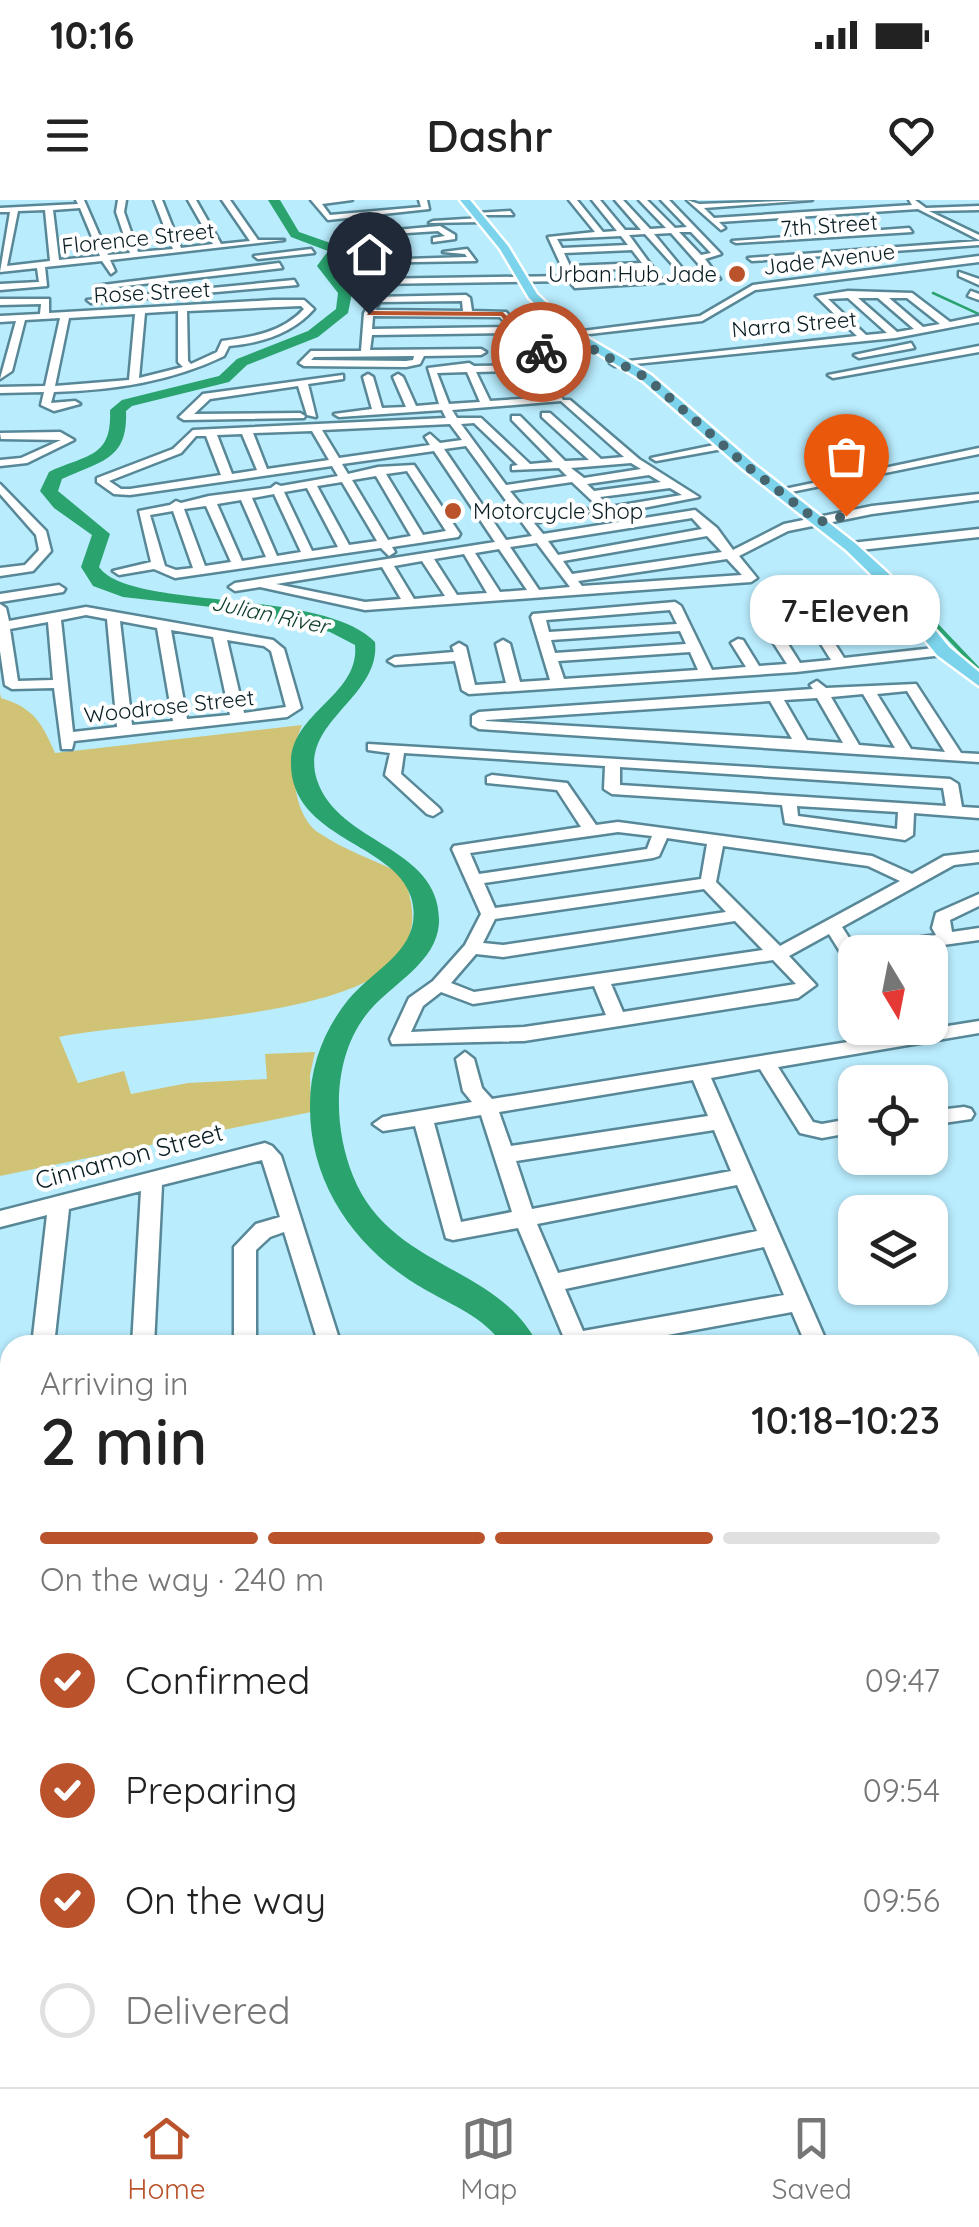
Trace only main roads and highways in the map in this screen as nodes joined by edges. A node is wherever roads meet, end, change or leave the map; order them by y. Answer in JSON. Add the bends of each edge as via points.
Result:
{"nodes":[{"id":1,"x":473,"y":211,"type":"edge"},
{"id":2,"x":977,"y":678,"type":"edge"}],
"edges":[{"from":1,"to":2,"type":"main road","via":[[523,281],[572,333],[647,378],[854,550],[944,651]]}]}
